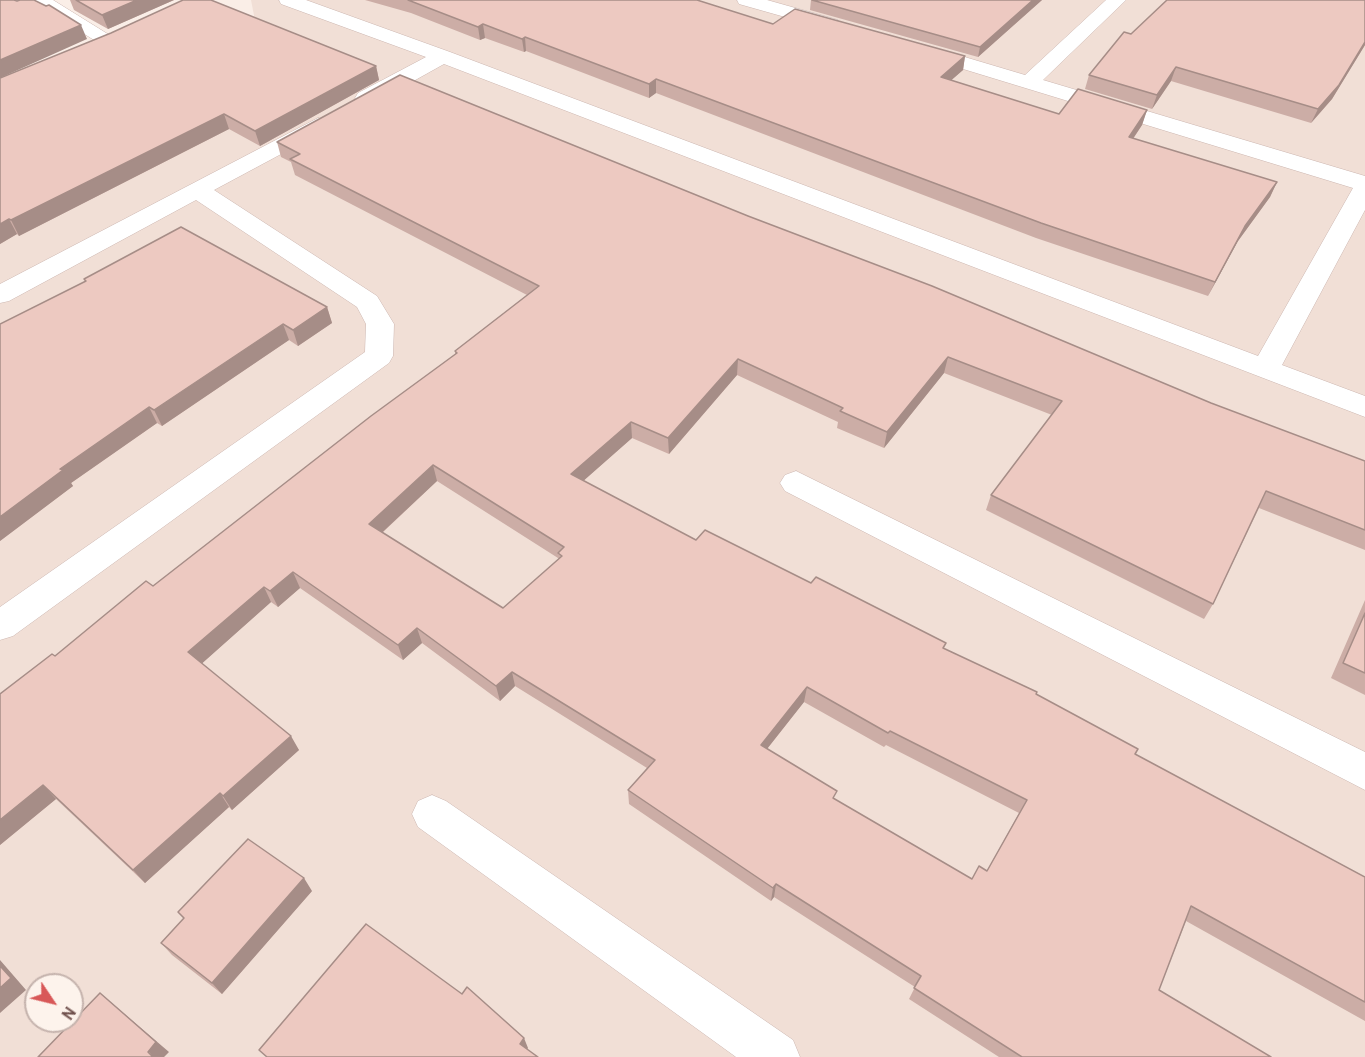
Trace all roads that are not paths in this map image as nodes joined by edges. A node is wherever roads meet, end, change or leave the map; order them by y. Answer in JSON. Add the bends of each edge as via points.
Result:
{"nodes":[{"id":1,"x":39,"y":0,"type":"edge"},
{"id":2,"x":288,"y":0,"type":"edge"},
{"id":3,"x":746,"y":0,"type":"edge"},
{"id":4,"x":1118,"y":0,"type":"edge"},
{"id":5,"x":797,"y":7,"type":"edge"},
{"id":6,"x":852,"y":30,"type":"edge"},
{"id":7,"x":130,"y":31,"type":"edge"},
{"id":8,"x":109,"y":41,"type":"junction"},
{"id":9,"x":896,"y":43,"type":"edge"},
{"id":10,"x":88,"y":51,"type":"edge"},
{"id":11,"x":444,"y":56,"type":"junction"},
{"id":12,"x":1029,"y":81,"type":"junction"},
{"id":13,"x":1365,"y":186,"type":"edge"},
{"id":14,"x":199,"y":191,"type":"junction"},
{"id":15,"x":0,"y":295,"type":"edge"},
{"id":16,"x":1265,"y":369,"type":"junction"},
{"id":17,"x":1365,"y":407,"type":"edge"},
{"id":18,"x":796,"y":483,"type":"dead end"},
{"id":19,"x":0,"y":626,"type":"edge"},
{"id":20,"x":1365,"y":772,"type":"edge"},
{"id":21,"x":432,"y":814,"type":"dead end"},
{"id":22,"x":776,"y":1057,"type":"edge"}],
"edges":[{"from":1,"to":8,"type":"street"},
{"from":2,"to":11,"type":"street"},
{"from":3,"to":5,"type":"street"},
{"from":4,"to":12,"type":"street"},
{"from":5,"to":6,"type":"street"},
{"from":7,"to":8,"type":"street"},
{"from":8,"to":10,"type":"street"},
{"from":9,"to":12,"type":"street"},
{"from":11,"to":14,"type":"street"},
{"from":11,"to":16,"type":"street"},
{"from":12,"to":13,"type":"street"},
{"from":13,"to":16,"type":"street"},
{"from":14,"to":15,"type":"street"},
{"from":14,"to":19,"type":"street","via":[[367,302],[380,324],[380,356]]},
{"from":16,"to":17,"type":"street"},
{"from":18,"to":20,"type":"street"},
{"from":21,"to":22,"type":"street"}]}
